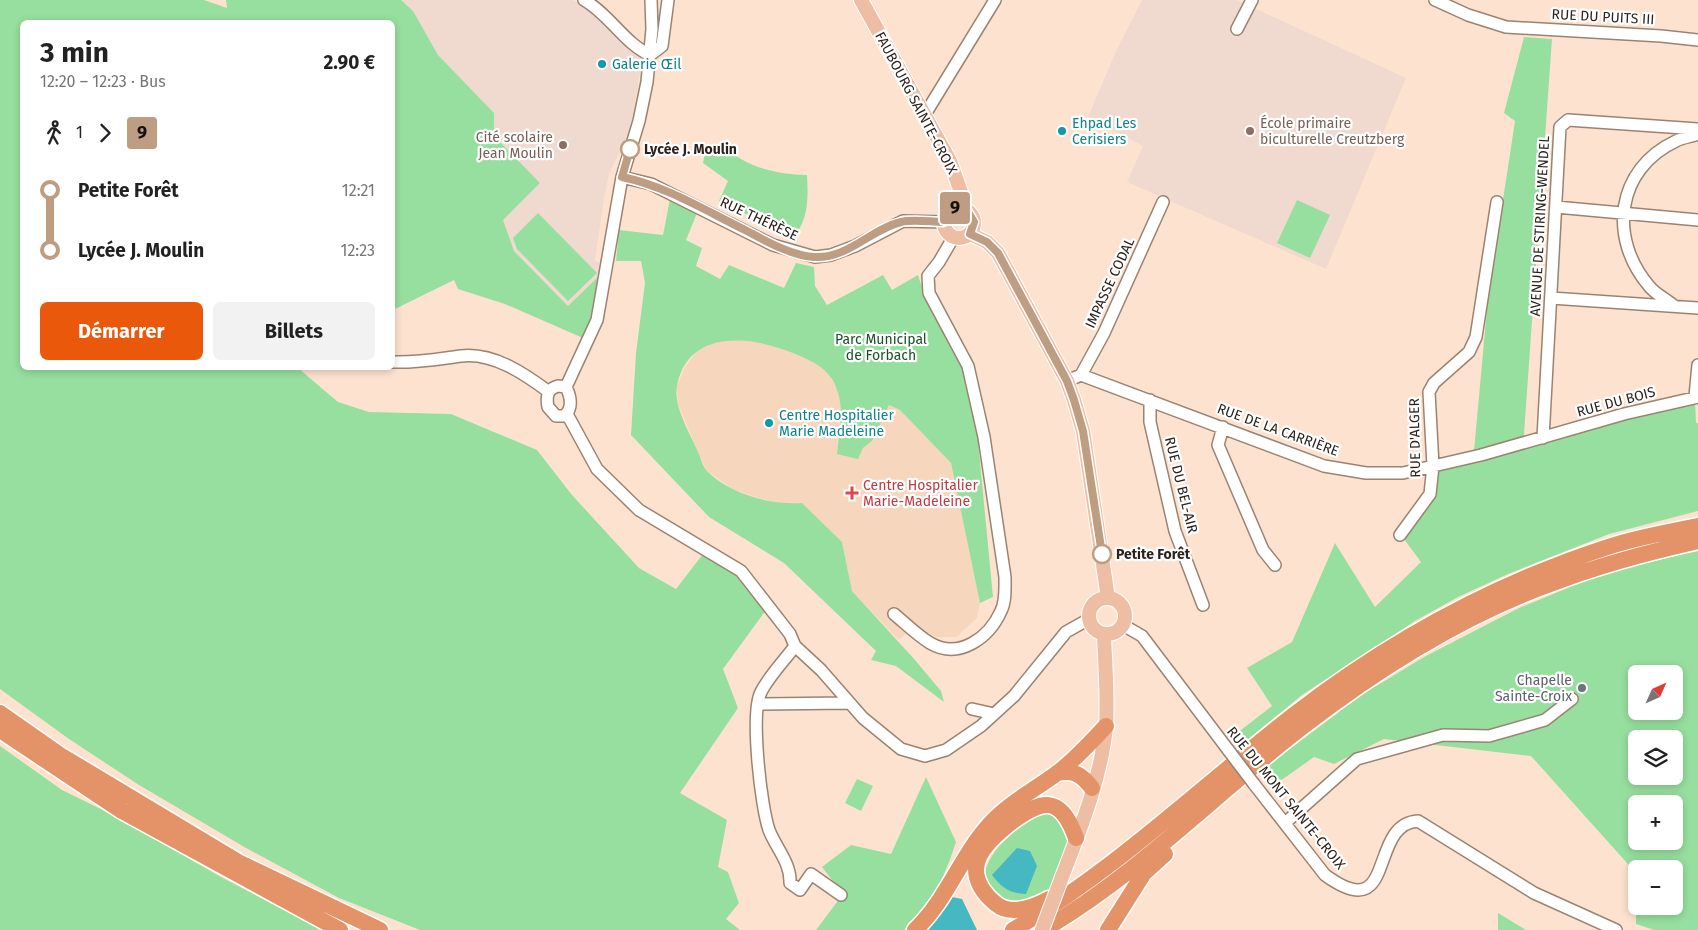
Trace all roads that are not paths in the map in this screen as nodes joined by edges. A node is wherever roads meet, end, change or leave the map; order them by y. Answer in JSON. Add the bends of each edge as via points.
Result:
{"nodes":[{"id":1,"x":584,"y":0,"type":"edge"},
{"id":2,"x":651,"y":0,"type":"edge"},
{"id":3,"x":668,"y":0,"type":"edge"},
{"id":4,"x":861,"y":0,"type":"edge"},
{"id":5,"x":995,"y":0,"type":"edge"},
{"id":6,"x":1252,"y":0,"type":"edge"},
{"id":7,"x":1434,"y":0,"type":"edge"},
{"id":8,"x":1238,"y":29,"type":"dead end"},
{"id":9,"x":1698,"y":40,"type":"edge"},
{"id":10,"x":650,"y":55,"type":"junction"},
{"id":11,"x":924,"y":116,"type":"junction"},
{"id":12,"x":1698,"y":129,"type":"edge"},
{"id":13,"x":1698,"y":134,"type":"edge"},
{"id":14,"x":622,"y":177,"type":"junction"},
{"id":15,"x":1163,"y":202,"type":"dead end"},
{"id":16,"x":1497,"y":202,"type":"dead end"},
{"id":17,"x":1556,"y":207,"type":"junction"},
{"id":18,"x":961,"y":208,"type":"junction"},
{"id":19,"x":1623,"y":213,"type":"junction"},
{"id":20,"x":1698,"y":220,"type":"edge"},
{"id":21,"x":943,"y":222,"type":"junction"},
{"id":22,"x":970,"y":234,"type":"junction"},
{"id":23,"x":953,"y":238,"type":"junction"},
{"id":24,"x":1551,"y":298,"type":"junction"},
{"id":25,"x":1673,"y":305,"type":"junction"},
{"id":26,"x":1698,"y":308,"type":"edge"},
{"id":27,"x":395,"y":362,"type":"edge"},
{"id":28,"x":1698,"y":365,"type":"edge"},
{"id":29,"x":1081,"y":375,"type":"junction"},
{"id":30,"x":1067,"y":381,"type":"junction"},
{"id":31,"x":566,"y":387,"type":"junction"},
{"id":32,"x":548,"y":392,"type":"junction"},
{"id":33,"x":1696,"y":396,"type":"edge"},
{"id":34,"x":1150,"y":400,"type":"junction"},
{"id":35,"x":567,"y":414,"type":"junction"},
{"id":36,"x":1223,"y":427,"type":"junction"},
{"id":37,"x":1543,"y":438,"type":"junction"},
{"id":38,"x":1433,"y":466,"type":"junction"},
{"id":39,"x":1698,"y":526,"type":"edge"},
{"id":40,"x":1400,"y":535,"type":"dead end"},
{"id":41,"x":1698,"y":541,"type":"edge"},
{"id":42,"x":1275,"y":565,"type":"dead end"},
{"id":43,"x":1108,"y":598,"type":"junction"},
{"id":44,"x":1203,"y":605,"type":"dead end"},
{"id":45,"x":894,"y":614,"type":"dead end"},
{"id":46,"x":1089,"y":618,"type":"junction"},
{"id":47,"x":1123,"y":625,"type":"junction"},
{"id":48,"x":1104,"y":634,"type":"junction"},
{"id":49,"x":795,"y":646,"type":"junction"},
{"id":50,"x":1572,"y":699,"type":"dead end"},
{"id":51,"x":849,"y":703,"type":"junction"},
{"id":52,"x":758,"y":704,"type":"junction"},
{"id":53,"x":0,"y":713,"type":"edge"},
{"id":54,"x":994,"y":714,"type":"junction"},
{"id":55,"x":981,"y":726,"type":"junction"},
{"id":56,"x":1106,"y":726,"type":"junction"},
{"id":57,"x":0,"y":730,"type":"edge"},
{"id":58,"x":1057,"y":773,"type":"junction"},
{"id":59,"x":1092,"y":788,"type":"junction"},
{"id":60,"x":1217,"y":799,"type":"junction"},
{"id":61,"x":1285,"y":823,"type":"junction"},
{"id":62,"x":1076,"y":838,"type":"junction"},
{"id":63,"x":1072,"y":894,"type":"junction"},
{"id":64,"x":841,"y":895,"type":"dead end"},
{"id":65,"x":340,"y":930,"type":"edge"},
{"id":66,"x":380,"y":930,"type":"edge"},
{"id":67,"x":915,"y":930,"type":"edge"},
{"id":68,"x":1013,"y":930,"type":"edge"},
{"id":69,"x":1043,"y":930,"type":"edge"},
{"id":70,"x":1108,"y":930,"type":"edge"},
{"id":71,"x":1616,"y":930,"type":"edge"}],
"edges":[{"from":1,"to":10,"type":"street","via":[[640,50]]},
{"from":2,"to":10,"type":"street"},
{"from":3,"to":10,"type":"street","via":[[662,46]]},
{"from":4,"to":11,"type":"main road","name":"FAUBOURG SAINTE-CROIX"},
{"from":5,"to":11,"type":"street"},
{"from":6,"to":8,"type":"street"},
{"from":7,"to":9,"type":"street","name":"RUE DU PUITS III","via":[[1506,28]]},
{"from":10,"to":14,"type":"street","via":[[644,97]]},
{"from":11,"to":18,"type":"main road","name":"FAUBOURG SAINTE-CROIX","via":[[958,180]]},
{"from":12,"to":17,"type":"street","name":"AVENUE DE STIRING-WENDEL","via":[[1568,120],[1560,127]]},
{"from":13,"to":19,"type":"street","via":[[1677,140],[1649,160],[1627,192]]},
{"from":14,"to":21,"type":"street","name":"RUE THÉRÈSE","via":[[652,184],[774,245],[815,257],[856,246],[903,222]]},
{"from":14,"to":31,"type":"street","via":[[597,320]]},
{"from":15,"to":29,"type":"street","name":"IMPASSE CODAL","via":[[1121,297]]},
{"from":16,"to":38,"type":"street","name":"RUE D'ALGER","via":[[1476,337],[1469,352],[1434,383],[1429,392]]},
{"from":17,"to":19,"type":"street"},
{"from":17,"to":24,"type":"street","name":"AVENUE DE STIRING-WENDEL"},
{"from":18,"to":21,"type":"main road","via":[[949,211]]},
{"from":18,"to":22,"type":"main road","via":[[973,218]]},
{"from":19,"to":20,"type":"street"},
{"from":19,"to":25,"type":"street","via":[[1624,241],[1633,264],[1650,288]]},
{"from":21,"to":23,"type":"main road","via":[[946,233]]},
{"from":22,"to":23,"type":"main road","via":[[961,239]]},
{"from":22,"to":30,"type":"main road","via":[[987,242],[998,253]]},
{"from":23,"to":45,"type":"street","via":[[928,276],[929,293],[968,366],[984,437],[1005,595],[1001,610],[988,631],[980,640],[958,648],[930,643]]},
{"from":24,"to":25,"type":"street"},
{"from":24,"to":37,"type":"street","name":"AVENUE DE STIRING-WENDEL"},
{"from":25,"to":26,"type":"street"},
{"from":27,"to":32,"type":"street","via":[[477,356],[505,365]]},
{"from":28,"to":33,"type":"street"},
{"from":29,"to":30,"type":"street"},
{"from":29,"to":34,"type":"street","name":"RUE DE LA CARRIÈRE"},
{"from":30,"to":43,"type":"main road","via":[[1083,431]]},
{"from":31,"to":32,"type":"street","via":[[552,388]]},
{"from":31,"to":35,"type":"street","via":[[570,402]]},
{"from":32,"to":35,"type":"street","via":[[546,400],[550,411],[556,416]]},
{"from":33,"to":37,"type":"street","name":"RUE DU BOIS"},
{"from":34,"to":36,"type":"street","name":"RUE DE LA CARRIÈRE"},
{"from":34,"to":44,"type":"street","name":"RUE DU BEL-AIR","via":[[1150,422],[1175,531]]},
{"from":35,"to":49,"type":"street","via":[[597,469],[639,510],[741,571],[790,634]]},
{"from":36,"to":38,"type":"street","name":"RUE DE LA CARRIÈRE","via":[[1324,466],[1366,473],[1403,473]]},
{"from":36,"to":42,"type":"street","via":[[1218,445],[1263,550]]},
{"from":37,"to":38,"type":"street","name":"RUE DE LA CARRIÈRE"},
{"from":38,"to":40,"type":"street","name":"RUE D'ALGER","via":[[1430,494]]},
{"from":39,"to":63,"type":"highway","via":[[1614,546],[1545,569],[1473,600],[1425,626],[1296,713]]},
{"from":41,"to":60,"type":"highway","via":[[1618,561],[1551,583],[1433,641],[1379,673],[1305,725]]},
{"from":43,"to":46,"type":"main road","via":[[1101,599],[1090,608]]},
{"from":43,"to":47,"type":"main road","via":[[1123,607]]},
{"from":46,"to":48,"type":"main road","via":[[1096,632]]},
{"from":46,"to":54,"type":"street","via":[[1066,632],[1014,696]]},
{"from":47,"to":48,"type":"main road","via":[[1115,633]]},
{"from":47,"to":61,"type":"street","name":"RUE DU MONT SAINTE-CROIX","bridge":true,"via":[[1142,636]]},
{"from":48,"to":56,"type":"main road"},
{"from":49,"to":51,"type":"street"},
{"from":49,"to":52,"type":"street","via":[[760,693]]},
{"from":50,"to":61,"type":"street","via":[[1546,720],[1489,736],[1443,735],[1357,759]]},
{"from":51,"to":52,"type":"street"},
{"from":51,"to":55,"type":"street","via":[[862,718],[901,749],[926,756],[946,750]]},
{"from":52,"to":64,"type":"street","via":[[756,733],[765,819],[790,871],[790,883],[800,890],[811,874]]},
{"from":53,"to":66,"type":"highway","via":[[60,756],[240,863]]},
{"from":54,"to":55,"type":"street"},
{"from":54,"to":55,"type":"street","via":[[972,709]]},
{"from":56,"to":58,"type":"highway"},
{"from":56,"to":59,"type":"main road"},
{"from":57,"to":65,"type":"highway","via":[[122,811]]},
{"from":58,"to":59,"type":"highway","via":[[1077,773]]},
{"from":58,"to":67,"type":"highway","via":[[990,824],[969,850],[939,902]]},
{"from":59,"to":62,"type":"main road"},
{"from":60,"to":69,"type":"highway","via":[[1126,873]]},
{"from":60,"to":70,"type":"highway","via":[[1203,818],[1144,873]]},
{"from":61,"to":71,"type":"street","name":"RUE DU MONT SAINTE-CROIX","via":[[1325,875],[1339,885],[1365,890],[1373,884],[1395,833],[1408,821],[1418,821],[1534,893]]},
{"from":62,"to":63,"type":"highway","via":[[1064,813],[1043,804],[1030,809],[987,844],[976,869],[979,884],[987,897],[1000,907],[1012,910],[1035,906],[1060,892]]},
{"from":62,"to":69,"type":"main road","bridge":true},
{"from":63,"to":68,"type":"highway"}]}
